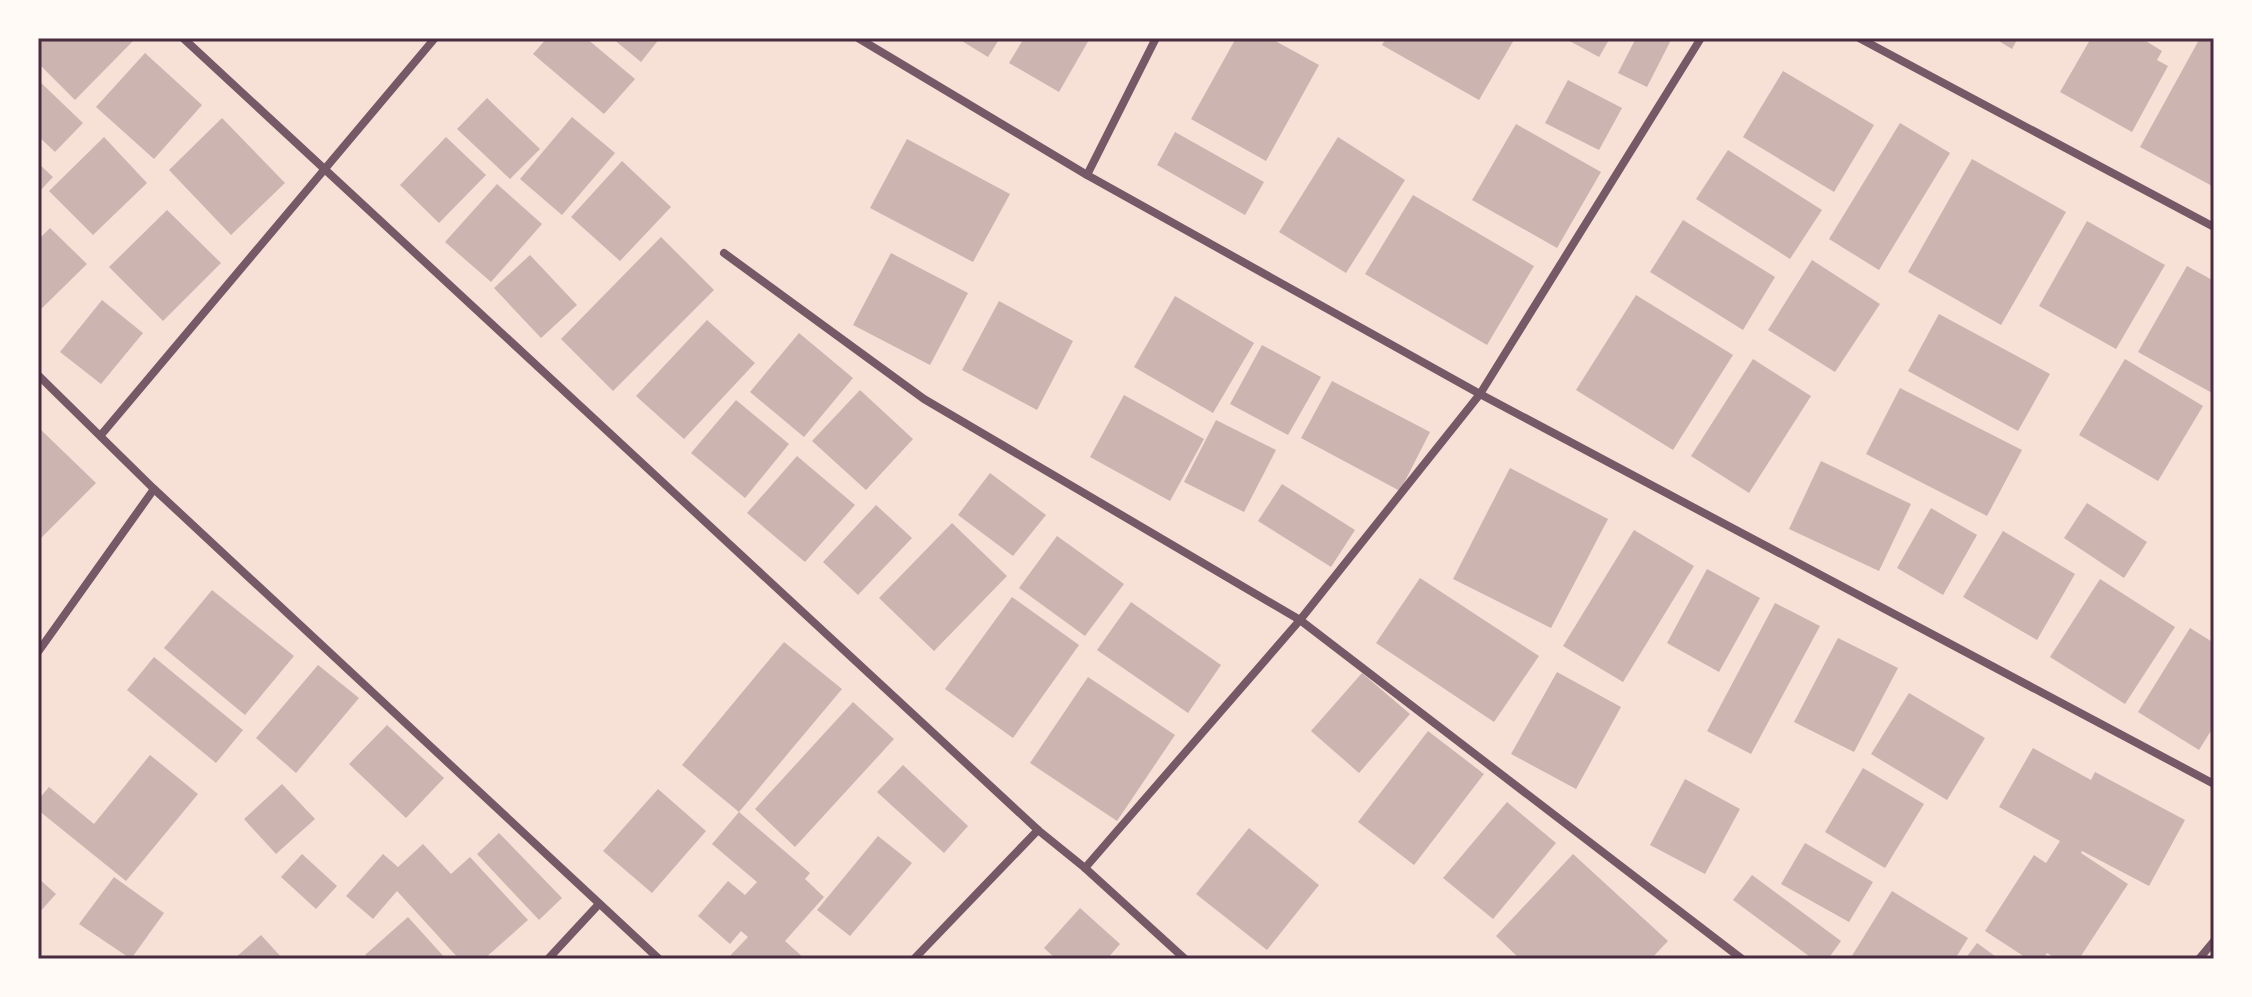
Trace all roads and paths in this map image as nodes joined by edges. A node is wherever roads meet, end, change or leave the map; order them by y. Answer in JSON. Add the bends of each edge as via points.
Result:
{"nodes":[{"id":1,"x":183,"y":38,"type":"edge"},
{"id":2,"x":435,"y":38,"type":"edge"},
{"id":3,"x":858,"y":38,"type":"edge"},
{"id":4,"x":1156,"y":38,"type":"edge"},
{"id":5,"x":1701,"y":38,"type":"edge"},
{"id":6,"x":1859,"y":38,"type":"edge"},
{"id":7,"x":324,"y":171,"type":"junction"},
{"id":8,"x":1087,"y":175,"type":"junction"},
{"id":9,"x":2214,"y":227,"type":"edge"},
{"id":10,"x":724,"y":253,"type":"dead end"},
{"id":11,"x":38,"y":375,"type":"edge"},
{"id":12,"x":1480,"y":394,"type":"junction"},
{"id":13,"x":101,"y":435,"type":"junction"},
{"id":14,"x":154,"y":489,"type":"junction"},
{"id":15,"x":1300,"y":620,"type":"junction"},
{"id":16,"x":38,"y":652,"type":"edge"},
{"id":17,"x":2214,"y":784,"type":"edge"},
{"id":18,"x":1038,"y":830,"type":"junction"},
{"id":19,"x":1085,"y":868,"type":"junction"},
{"id":20,"x":599,"y":904,"type":"junction"},
{"id":21,"x":2214,"y":941,"type":"edge"},
{"id":22,"x":548,"y":959,"type":"edge"},
{"id":23,"x":659,"y":959,"type":"edge"},
{"id":24,"x":914,"y":959,"type":"edge"},
{"id":25,"x":1185,"y":959,"type":"edge"},
{"id":26,"x":1742,"y":959,"type":"edge"},
{"id":27,"x":2199,"y":959,"type":"edge"}],
"edges":[{"from":1,"to":7,"type":"street"},
{"from":2,"to":7,"type":"street"},
{"from":3,"to":8,"type":"street"},
{"from":4,"to":8,"type":"street"},
{"from":5,"to":12,"type":"street"},
{"from":6,"to":9,"type":"street"},
{"from":7,"to":13,"type":"street"},
{"from":7,"to":18,"type":"street"},
{"from":8,"to":12,"type":"street"},
{"from":10,"to":15,"type":"street","via":[[924,399]]},
{"from":11,"to":13,"type":"street"},
{"from":12,"to":15,"type":"street"},
{"from":12,"to":17,"type":"street"},
{"from":13,"to":14,"type":"street"},
{"from":14,"to":16,"type":"street"},
{"from":14,"to":20,"type":"street"},
{"from":15,"to":19,"type":"street"},
{"from":15,"to":26,"type":"street"},
{"from":18,"to":19,"type":"street"},
{"from":18,"to":24,"type":"street"},
{"from":19,"to":25,"type":"street"},
{"from":20,"to":22,"type":"street"},
{"from":20,"to":23,"type":"street"},
{"from":21,"to":27,"type":"street"}]}
